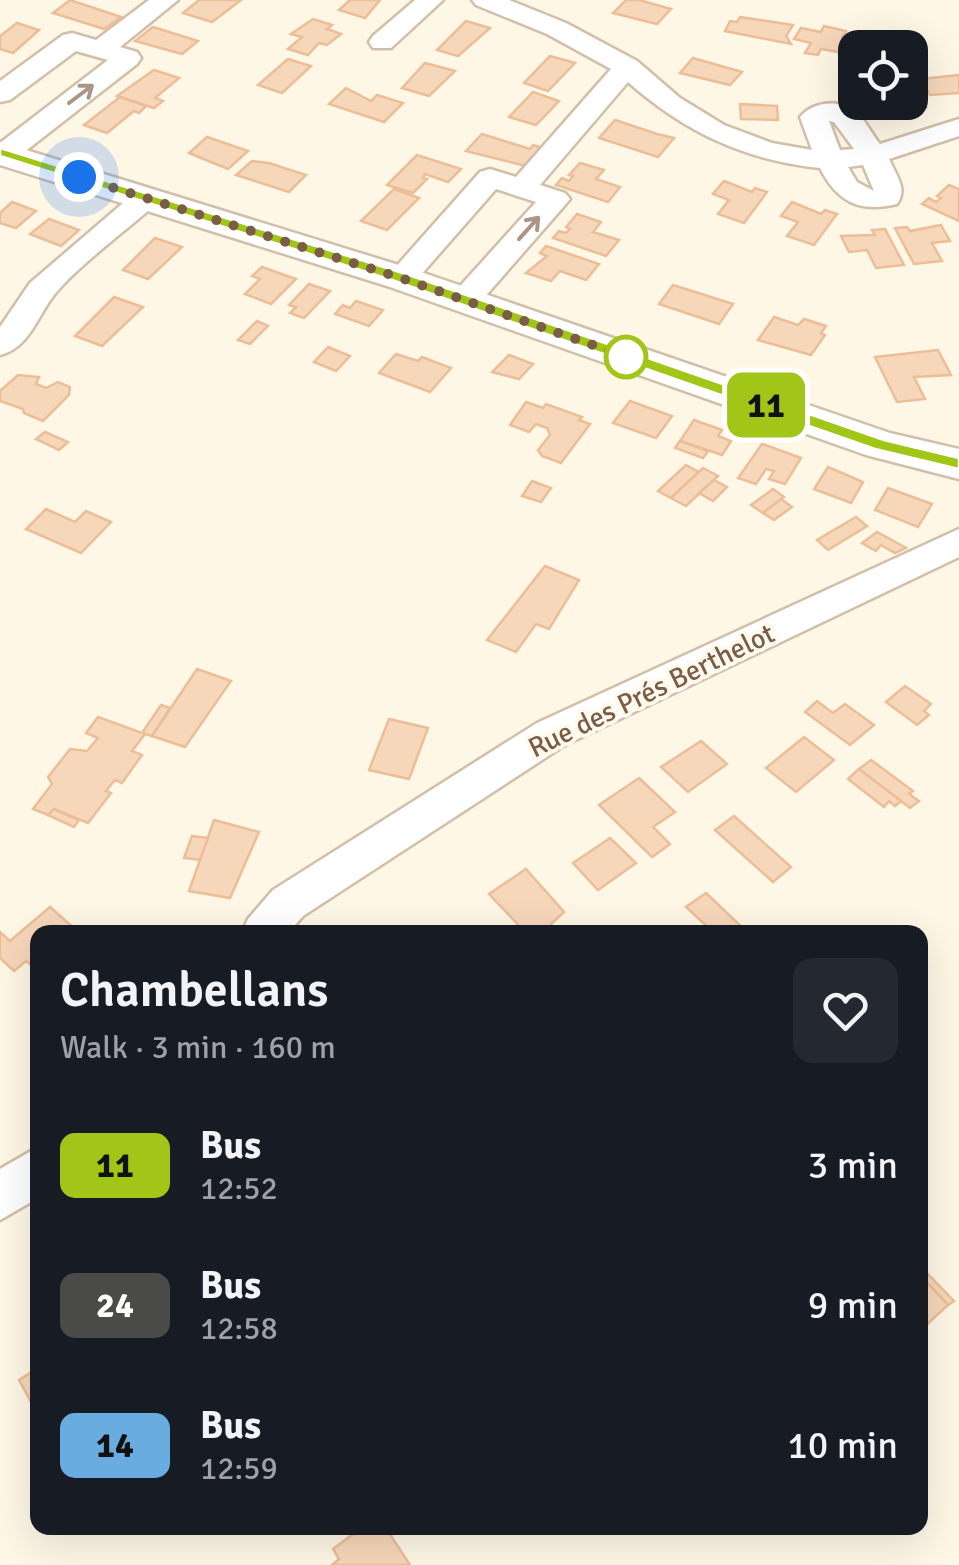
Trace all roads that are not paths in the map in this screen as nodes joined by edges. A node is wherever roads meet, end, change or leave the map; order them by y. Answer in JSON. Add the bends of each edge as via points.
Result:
{"nodes":[{"id":1,"x":165,"y":0,"type":"edge"},
{"id":2,"x":430,"y":0,"type":"edge"},
{"id":3,"x":485,"y":0,"type":"edge"},
{"id":4,"x":382,"y":42,"type":"dead end"},
{"id":5,"x":100,"y":49,"type":"junction"},
{"id":6,"x":626,"y":67,"type":"junction"},
{"id":7,"x":0,"y":94,"type":"edge"},
{"id":8,"x":959,"y":127,"type":"edge"},
{"id":9,"x":2,"y":154,"type":"edge"},
{"id":10,"x":872,"y":156,"type":"junction"},
{"id":11,"x":830,"y":159,"type":"junction"},
{"id":12,"x":522,"y":188,"type":"junction"},
{"id":13,"x":146,"y":198,"type":"junction"},
{"id":14,"x":401,"y":278,"type":"junction"},
{"id":15,"x":464,"y":301,"type":"junction"},
{"id":16,"x":0,"y":344,"type":"edge"},
{"id":17,"x":959,"y":464,"type":"edge"},
{"id":18,"x":959,"y":542,"type":"edge"},
{"id":19,"x":269,"y":925,"type":"edge"},
{"id":20,"x":30,"y":1175,"type":"edge"},
{"id":21,"x":0,"y":1196,"type":"edge"}],
"edges":[{"from":1,"to":5,"type":"street"},
{"from":2,"to":4,"type":"street"},
{"from":3,"to":6,"type":"street","via":[[571,34]]},
{"from":5,"to":7,"type":"street","via":[[72,40]]},
{"from":9,"to":5,"type":"street","one_way":true,"via":[[128,58]]},
{"from":6,"to":11,"type":"street","via":[[715,133],[764,150]]},
{"from":6,"to":12,"type":"street"},
{"from":8,"to":10,"type":"street"},
{"from":9,"to":13,"type":"street"},
{"from":10,"to":11,"type":"street"},
{"from":10,"to":11,"type":"street","via":[[888,191],[874,202],[852,196]]},
{"from":10,"to":11,"type":"street","via":[[844,116],[825,111],[814,117]]},
{"from":12,"to":14,"type":"street","via":[[490,178]]},
{"from":15,"to":12,"type":"street","one_way":true,"via":[[556,199]]},
{"from":13,"to":14,"type":"street"},
{"from":13,"to":16,"type":"street","via":[[41,290]]},
{"from":14,"to":15,"type":"street"},
{"from":15,"to":17,"type":"street","via":[[881,445]]},
{"from":18,"to":19,"type":"street","name":"Rue des Prés Berthelot","via":[[551,734],[288,902]]},
{"from":20,"to":21,"type":"street"}]}
